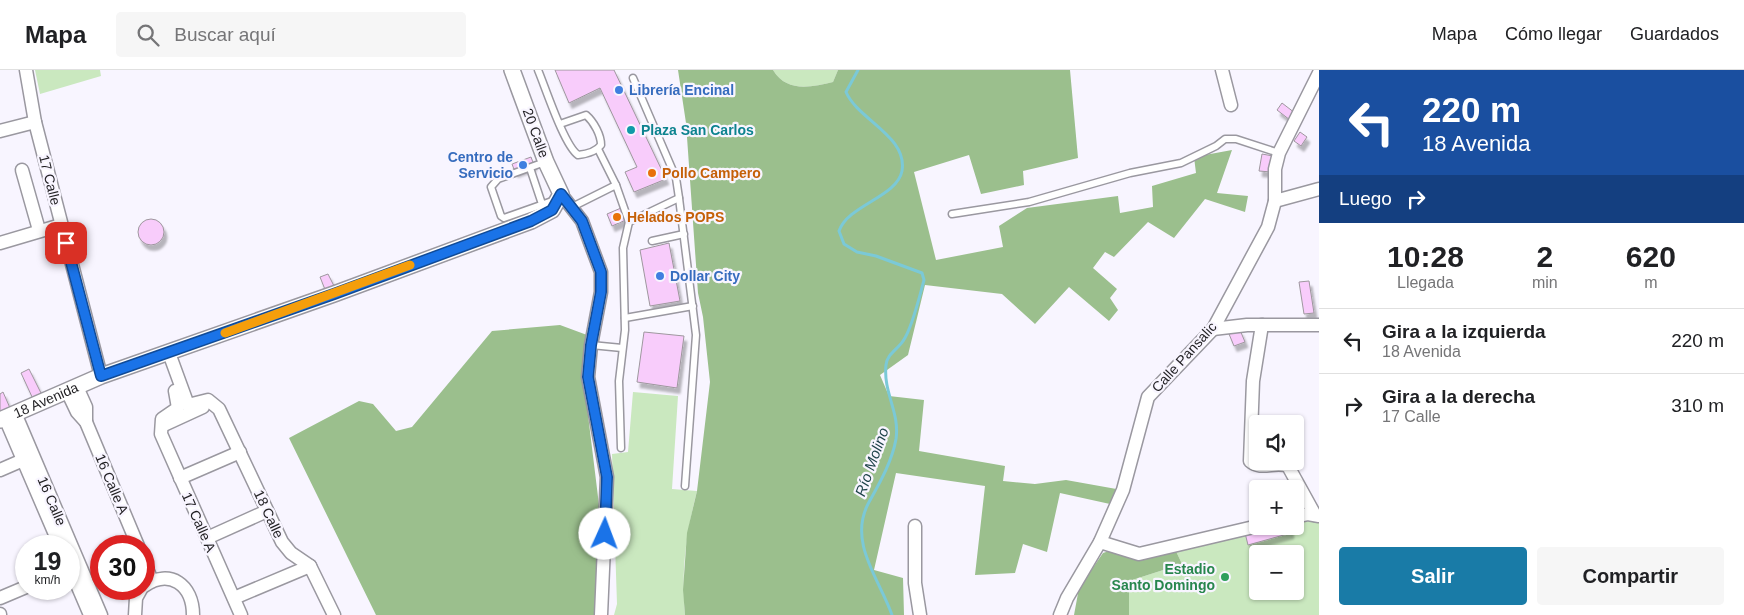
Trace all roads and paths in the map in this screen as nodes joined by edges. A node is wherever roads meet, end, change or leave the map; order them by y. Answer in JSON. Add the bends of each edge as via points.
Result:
{"nodes":[{"id":1,"x":26,"y":70,"type":"edge"},
{"id":2,"x":513,"y":70,"type":"edge"},
{"id":3,"x":538,"y":70,"type":"edge"},
{"id":4,"x":1222,"y":70,"type":"edge"},
{"id":5,"x":1319,"y":73,"type":"edge"},
{"id":6,"x":633,"y":78,"type":"dead end"},
{"id":7,"x":1231,"y":105,"type":"dead end"},
{"id":8,"x":35,"y":122,"type":"junction"},
{"id":9,"x":560,"y":124,"type":"junction"},
{"id":10,"x":0,"y":131,"type":"edge"},
{"id":11,"x":598,"y":149,"type":"junction"},
{"id":12,"x":1279,"y":153,"type":"junction"},
{"id":13,"x":546,"y":162,"type":"junction"},
{"id":14,"x":530,"y":168,"type":"junction"},
{"id":15,"x":22,"y":170,"type":"dead end"},
{"id":16,"x":616,"y":185,"type":"junction"},
{"id":17,"x":1319,"y":189,"type":"edge"},
{"id":18,"x":679,"y":198,"type":"junction"},
{"id":19,"x":564,"y":200,"type":"junction"},
{"id":20,"x":1275,"y":201,"type":"junction"},
{"id":21,"x":542,"y":204,"type":"junction"},
{"id":22,"x":952,"y":214,"type":"dead end"},
{"id":23,"x":629,"y":222,"type":"junction"},
{"id":24,"x":60,"y":224,"type":"junction"},
{"id":25,"x":40,"y":230,"type":"junction"},
{"id":26,"x":684,"y":234,"type":"junction"},
{"id":27,"x":652,"y":241,"type":"dead end"},
{"id":28,"x":0,"y":243,"type":"edge"},
{"id":29,"x":693,"y":306,"type":"junction"},
{"id":30,"x":625,"y":318,"type":"junction"},
{"id":31,"x":1262,"y":325,"type":"junction"},
{"id":32,"x":1319,"y":325,"type":"edge"},
{"id":33,"x":1213,"y":329,"type":"junction"},
{"id":34,"x":591,"y":345,"type":"junction"},
{"id":35,"x":622,"y":348,"type":"junction"},
{"id":36,"x":166,"y":354,"type":"junction"},
{"id":37,"x":101,"y":376,"type":"junction"},
{"id":38,"x":72,"y":389,"type":"junction"},
{"id":39,"x":214,"y":404,"type":"junction"},
{"id":40,"x":7,"y":417,"type":"edge"},
{"id":41,"x":160,"y":428,"type":"junction"},
{"id":42,"x":621,"y":448,"type":"dead end"},
{"id":43,"x":240,"y":452,"type":"junction"},
{"id":44,"x":28,"y":458,"type":"junction"},
{"id":45,"x":0,"y":470,"type":"edge"},
{"id":46,"x":180,"y":478,"type":"junction"},
{"id":47,"x":685,"y":486,"type":"dead end"},
{"id":48,"x":267,"y":511,"type":"junction"},
{"id":49,"x":1317,"y":515,"type":"edge"},
{"id":50,"x":1304,"y":516,"type":"edge"},
{"id":51,"x":915,"y":526,"type":"dead end"},
{"id":52,"x":1249,"y":528,"type":"edge"},
{"id":53,"x":56,"y":535,"type":"edge"},
{"id":54,"x":59,"y":535,"type":"edge"},
{"id":55,"x":133,"y":535,"type":"edge"},
{"id":56,"x":207,"y":538,"type":"junction"},
{"id":57,"x":1100,"y":542,"type":"junction"},
{"id":58,"x":310,"y":566,"type":"junction"},
{"id":59,"x":80,"y":581,"type":"edge"},
{"id":60,"x":155,"y":582,"type":"edge"},
{"id":61,"x":80,"y":589,"type":"edge"},
{"id":62,"x":15,"y":592,"type":"edge"},
{"id":63,"x":0,"y":598,"type":"edge"},
{"id":64,"x":234,"y":598,"type":"junction"},
{"id":65,"x":136,"y":600,"type":"edge"},
{"id":66,"x":90,"y":615,"type":"edge"},
{"id":67,"x":101,"y":615,"type":"edge"},
{"id":68,"x":135,"y":615,"type":"edge"},
{"id":69,"x":193,"y":615,"type":"edge"},
{"id":70,"x":241,"y":615,"type":"edge"},
{"id":71,"x":334,"y":615,"type":"edge"},
{"id":72,"x":601,"y":615,"type":"edge"},
{"id":73,"x":920,"y":615,"type":"edge"},
{"id":74,"x":1060,"y":615,"type":"edge"}],
"edges":[{"from":1,"to":8,"type":"street","name":"17 Calle"},
{"from":2,"to":13,"type":"street","name":"20 Calle"},
{"from":3,"to":9,"type":"lane"},
{"from":4,"to":7,"type":"street"},
{"from":5,"to":12,"type":"street","name":"Calle Pansalic"},
{"from":6,"to":18,"type":"lane","via":[[676,178]]},
{"from":8,"to":10,"type":"street"},
{"from":8,"to":24,"type":"street","name":"17 Calle"},
{"from":9,"to":11,"type":"lane","via":[[571,150],[578,155]]},
{"from":9,"to":11,"type":"lane","via":[[586,115],[601,140]]},
{"from":11,"to":16,"type":"lane"},
{"from":12,"to":20,"type":"street","name":"Calle Pansalic"},
{"from":12,"to":22,"type":"lane","via":[[1236,139],[1225,139],[1181,163],[1130,173],[1029,202]]},
{"from":13,"to":14,"type":"lane"},
{"from":13,"to":19,"type":"street","name":"20 Calle"},
{"from":14,"to":21,"type":"lane"},
{"from":14,"to":21,"type":"lane","via":[[498,179],[491,188],[504,218]]},
{"from":15,"to":25,"type":"street"},
{"from":16,"to":19,"type":"lane"},
{"from":16,"to":23,"type":"lane"},
{"from":17,"to":20,"type":"street"},
{"from":18,"to":23,"type":"lane"},
{"from":18,"to":26,"type":"lane"},
{"from":19,"to":21,"type":"lane"},
{"from":19,"to":34,"type":"street","via":[[582,221],[601,272],[601,292]]},
{"from":19,"to":36,"type":"street","name":"18 Avenida","via":[[531,221]]},
{"from":20,"to":33,"type":"street","name":"Calle Pansalic","via":[[1268,227]]},
{"from":23,"to":30,"type":"lane","via":[[624,248]]},
{"from":24,"to":25,"type":"street"},
{"from":24,"to":37,"type":"street","name":"17 Calle"},
{"from":25,"to":28,"type":"street"},
{"from":26,"to":27,"type":"lane"},
{"from":26,"to":29,"type":"lane"},
{"from":29,"to":30,"type":"lane"},
{"from":29,"to":47,"type":"lane","via":[[696,334]]},
{"from":30,"to":35,"type":"lane"},
{"from":31,"to":32,"type":"street"},
{"from":31,"to":33,"type":"street"},
{"from":31,"to":49,"type":"street","via":[[1253,381],[1250,461],[1261,466],[1288,466]]},
{"from":33,"to":57,"type":"street","name":"Calle Pansalic","via":[[1148,397],[1123,490]]},
{"from":34,"to":35,"type":"lane"},
{"from":34,"to":72,"type":"street","via":[[588,377],[607,477]]},
{"from":35,"to":42,"type":"lane","via":[[619,381]]},
{"from":36,"to":37,"type":"street","name":"18 Avenida"},
{"from":36,"to":39,"type":"street","via":[[188,405],[208,400]]},
{"from":36,"to":41,"type":"street","via":[[178,408],[162,419]]},
{"from":37,"to":38,"type":"street","name":"18 Avenida"},
{"from":38,"to":40,"type":"street","name":"18 Avenida"},
{"from":38,"to":55,"type":"street","name":"16 Calle A","via":[[86,408],[86,422]]},
{"from":39,"to":41,"type":"street"},
{"from":39,"to":43,"type":"street","name":"18 Calle"},
{"from":40,"to":44,"type":"street","name":"16 Calle"},
{"from":41,"to":46,"type":"street","name":"17 Calle A"},
{"from":43,"to":46,"type":"street"},
{"from":43,"to":48,"type":"street","name":"18 Calle"},
{"from":44,"to":45,"type":"street"},
{"from":44,"to":53,"type":"street","name":"16 Calle"},
{"from":44,"to":54,"type":"street","name":"16 Calle"},
{"from":46,"to":56,"type":"street","name":"17 Calle A"},
{"from":48,"to":56,"type":"street"},
{"from":48,"to":58,"type":"street","name":"18 Calle","via":[[285,548]]},
{"from":49,"to":50,"type":"street"},
{"from":51,"to":73,"type":"street","via":[[915,583]]},
{"from":52,"to":57,"type":"street","via":[[1139,554]]},
{"from":56,"to":64,"type":"street","name":"17 Calle A"},
{"from":57,"to":74,"type":"street","name":"Calle Pansalic"},
{"from":58,"to":64,"type":"street"},
{"from":58,"to":71,"type":"street","name":"18 Calle"},
{"from":59,"to":67,"type":"street","name":"16 Calle"},
{"from":60,"to":69,"type":"street","via":[[165,578],[187,590],[193,602]]},
{"from":61,"to":66,"type":"street","name":"16 Calle"},
{"from":62,"to":63,"type":"street"},
{"from":64,"to":70,"type":"street","name":"17 Calle A"},
{"from":65,"to":68,"type":"street"}]}
